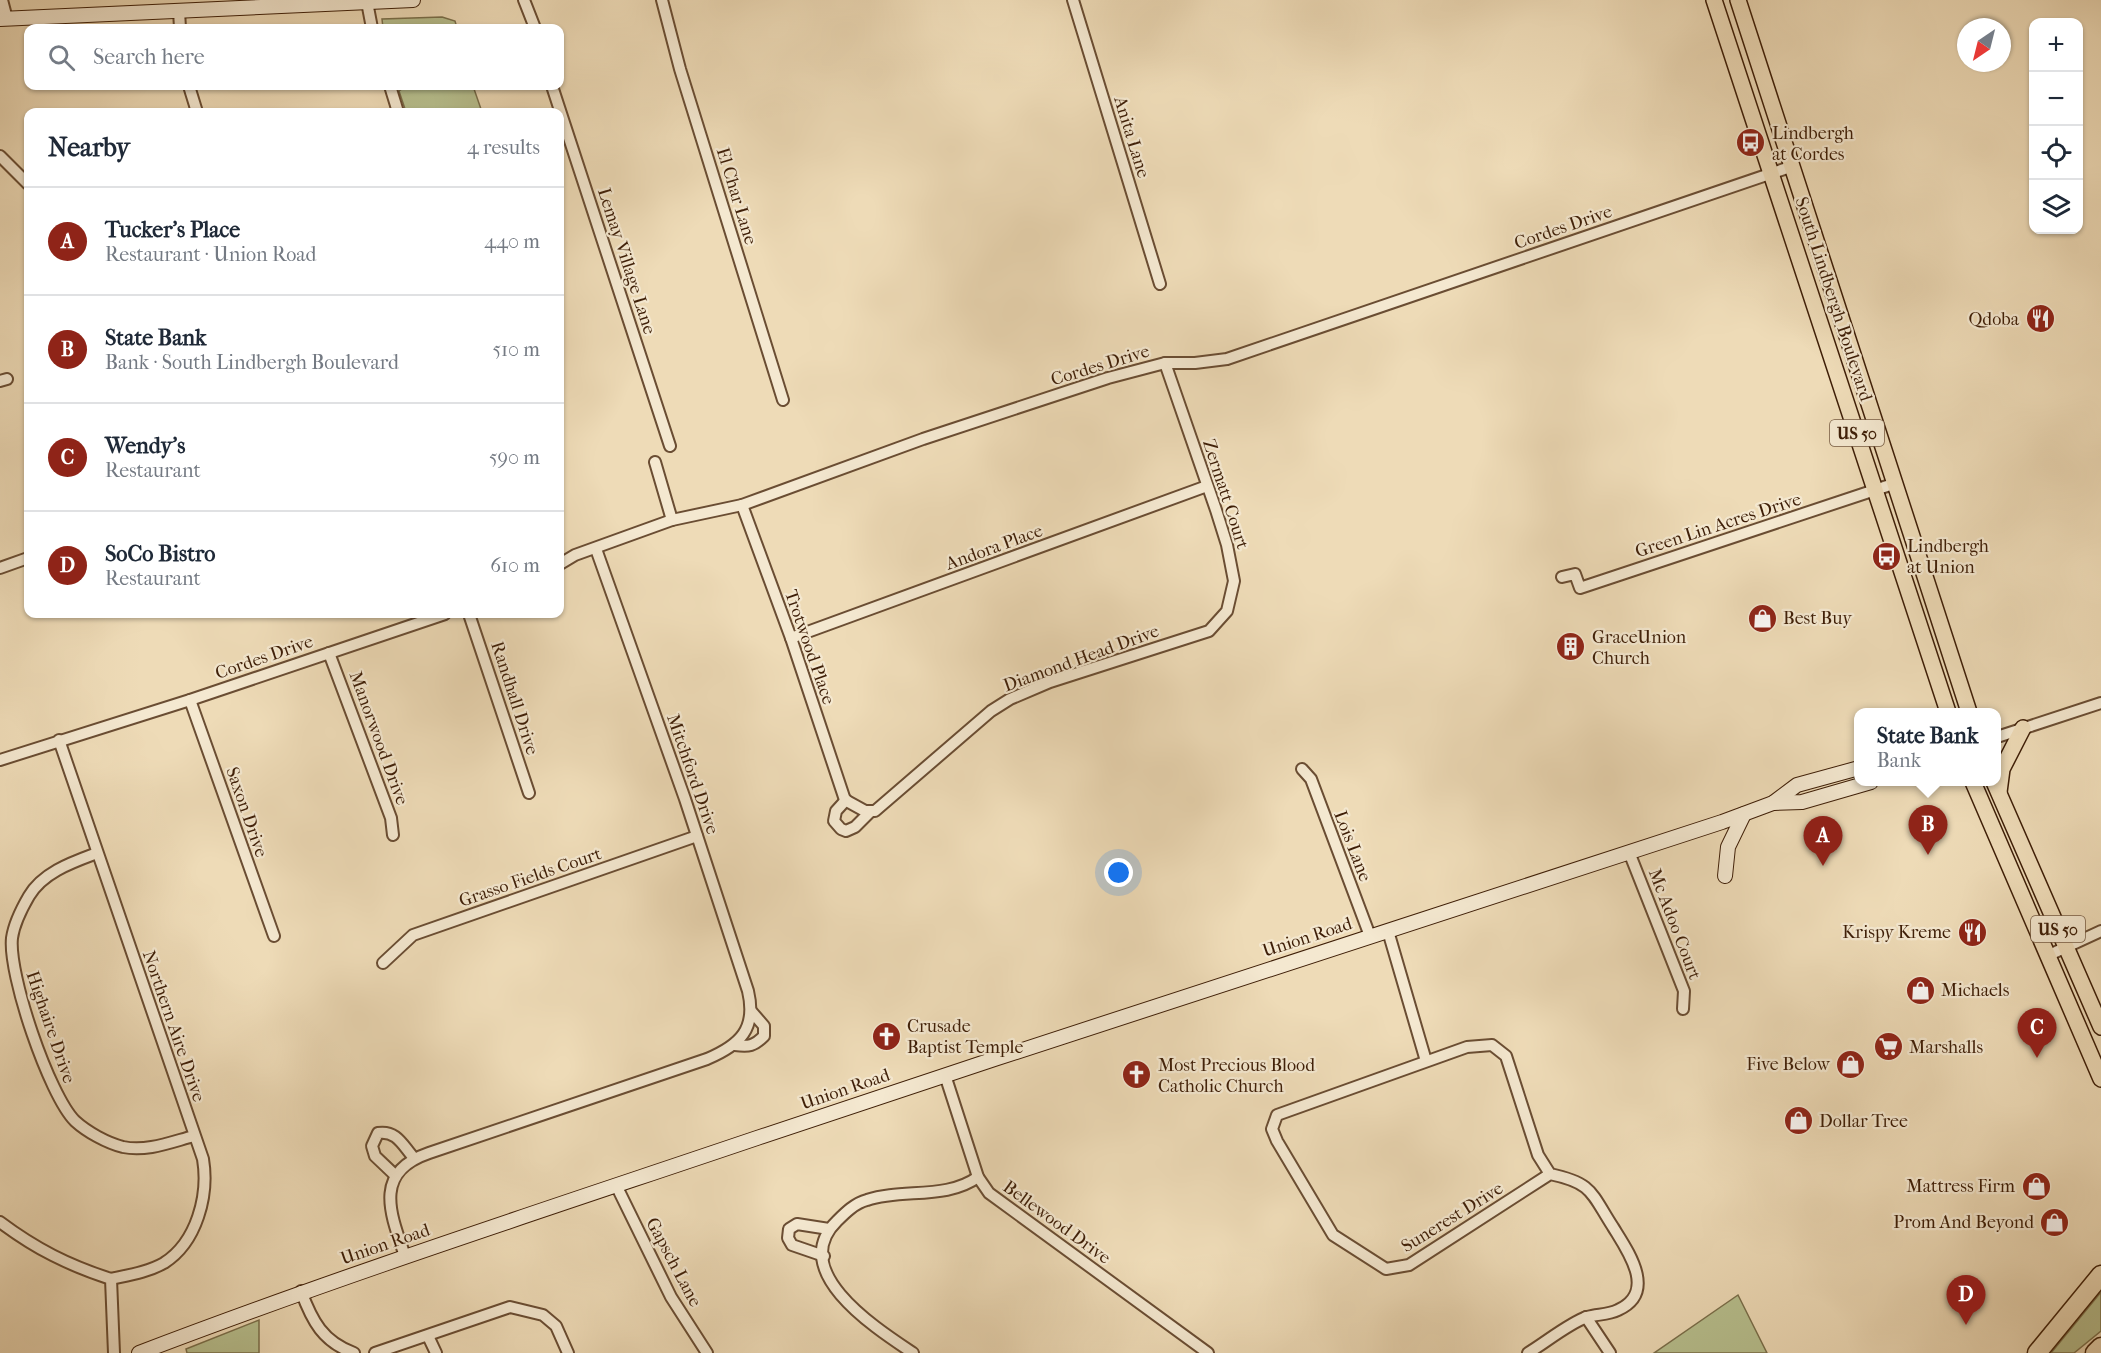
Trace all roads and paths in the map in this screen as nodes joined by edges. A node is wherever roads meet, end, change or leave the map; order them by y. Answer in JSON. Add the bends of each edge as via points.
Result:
{"nodes":[{"id":1,"x":2,"y":0,"type":"edge"},
{"id":2,"x":413,"y":0,"type":"edge"},
{"id":3,"x":524,"y":0,"type":"edge"},
{"id":4,"x":662,"y":0,"type":"edge"},
{"id":5,"x":1073,"y":0,"type":"edge"},
{"id":6,"x":1714,"y":0,"type":"edge"},
{"id":7,"x":1738,"y":0,"type":"edge"},
{"id":8,"x":385,"y":1,"type":"edge"},
{"id":9,"x":367,"y":2,"type":"junction"},
{"id":10,"x":179,"y":11,"type":"junction"},
{"id":11,"x":4,"y":19,"type":"edge"},
{"id":12,"x":180,"y":24,"type":"edge"},
{"id":13,"x":371,"y":24,"type":"edge"},
{"id":14,"x":533,"y":24,"type":"edge"},
{"id":15,"x":190,"y":90,"type":"edge"},
{"id":16,"x":391,"y":90,"type":"edge"},
{"id":17,"x":553,"y":90,"type":"edge"},
{"id":18,"x":197,"y":108,"type":"edge"},
{"id":19,"x":397,"y":108,"type":"edge"},
{"id":20,"x":559,"y":108,"type":"edge"},
{"id":21,"x":564,"y":123,"type":"edge"},
{"id":22,"x":0,"y":156,"type":"edge"},
{"id":23,"x":1790,"y":167,"type":"junction"},
{"id":24,"x":1772,"y":174,"type":"junction"},
{"id":25,"x":24,"y":180,"type":"edge"},
{"id":26,"x":1160,"y":284,"type":"dead end"},
{"id":27,"x":1166,"y":363,"type":"junction"},
{"id":28,"x":783,"y":400,"type":"dead end"},
{"id":29,"x":670,"y":446,"type":"dead end"},
{"id":30,"x":655,"y":462,"type":"dead end"},
{"id":31,"x":1893,"y":484,"type":"junction"},
{"id":32,"x":1207,"y":486,"type":"junction"},
{"id":33,"x":1876,"y":490,"type":"junction"},
{"id":34,"x":741,"y":505,"type":"junction"},
{"id":35,"x":672,"y":520,"type":"junction"},
{"id":36,"x":596,"y":549,"type":"junction"},
{"id":37,"x":24,"y":559,"type":"edge"},
{"id":38,"x":564,"y":562,"type":"edge"},
{"id":39,"x":0,"y":568,"type":"edge"},
{"id":40,"x":1562,"y":577,"type":"dead end"},
{"id":41,"x":433,"y":618,"type":"edge"},
{"id":42,"x":470,"y":618,"type":"edge"},
{"id":43,"x":1209,"y":631,"type":"joint"},
{"id":44,"x":791,"y":638,"type":"junction"},
{"id":45,"x":329,"y":653,"type":"junction"},
{"id":46,"x":1941,"y":693,"type":"junction"},
{"id":47,"x":190,"y":700,"type":"junction"},
{"id":48,"x":2101,"y":703,"type":"edge"},
{"id":49,"x":1939,"y":708,"type":"edge"},
{"id":50,"x":1947,"y":708,"type":"edge"},
{"id":51,"x":1968,"y":708,"type":"edge"},
{"id":52,"x":2024,"y":728,"type":"junction"},
{"id":53,"x":2001,"y":736,"type":"edge"},
{"id":54,"x":59,"y":740,"type":"junction"},
{"id":55,"x":0,"y":760,"type":"edge"},
{"id":56,"x":1302,"y":769,"type":"dead end"},
{"id":57,"x":1854,"y":769,"type":"edge"},
{"id":58,"x":2001,"y":773,"type":"edge"},
{"id":59,"x":1857,"y":786,"type":"edge"},
{"id":60,"x":1972,"y":786,"type":"edge"},
{"id":61,"x":1996,"y":787,"type":"edge"},
{"id":62,"x":529,"y":793,"type":"dead end"},
{"id":63,"x":846,"y":800,"type":"junction"},
{"id":64,"x":1773,"y":803,"type":"junction"},
{"id":65,"x":871,"y":811,"type":"junction"},
{"id":66,"x":1744,"y":814,"type":"junction"},
{"id":67,"x":393,"y":835,"type":"dead end"},
{"id":68,"x":697,"y":837,"type":"junction"},
{"id":69,"x":1629,"y":852,"type":"junction"},
{"id":70,"x":97,"y":853,"type":"junction"},
{"id":71,"x":1725,"y":876,"type":"dead end"},
{"id":72,"x":1388,"y":931,"type":"junction"},
{"id":73,"x":2101,"y":931,"type":"edge"},
{"id":74,"x":274,"y":936,"type":"dead end"},
{"id":75,"x":1370,"y":936,"type":"junction"},
{"id":76,"x":2066,"y":946,"type":"junction"},
{"id":77,"x":2047,"y":956,"type":"junction"},
{"id":78,"x":383,"y":963,"type":"dead end"},
{"id":79,"x":1683,"y":1010,"type":"dead end"},
{"id":80,"x":751,"y":1011,"type":"junction"},
{"id":81,"x":2101,"y":1027,"type":"edge"},
{"id":82,"x":735,"y":1045,"type":"junction"},
{"id":83,"x":1426,"y":1061,"type":"junction"},
{"id":84,"x":945,"y":1075,"type":"junction"},
{"id":85,"x":2101,"y":1079,"type":"edge"},
{"id":86,"x":194,"y":1136,"type":"junction"},
{"id":87,"x":414,"y":1158,"type":"junction"},
{"id":88,"x":1550,"y":1174,"type":"junction"},
{"id":89,"x":395,"y":1175,"type":"junction"},
{"id":90,"x":978,"y":1177,"type":"junction"},
{"id":91,"x":616,"y":1185,"type":"junction"},
{"id":92,"x":0,"y":1222,"type":"edge"},
{"id":93,"x":830,"y":1229,"type":"junction"},
{"id":94,"x":405,"y":1256,"type":"junction"},
{"id":95,"x":824,"y":1256,"type":"junction"},
{"id":96,"x":2101,"y":1275,"type":"edge"},
{"id":97,"x":111,"y":1279,"type":"junction"},
{"id":98,"x":301,"y":1291,"type":"junction"},
{"id":99,"x":1586,"y":1317,"type":"junction"},
{"id":100,"x":428,"y":1336,"type":"junction"},
{"id":101,"x":2101,"y":1347,"type":"edge"},
{"id":102,"x":347,"y":1352,"type":"edge"},
{"id":103,"x":114,"y":1353,"type":"edge"},
{"id":104,"x":138,"y":1353,"type":"edge"},
{"id":105,"x":375,"y":1353,"type":"edge"},
{"id":106,"x":436,"y":1353,"type":"edge"},
{"id":107,"x":568,"y":1353,"type":"edge"},
{"id":108,"x":707,"y":1353,"type":"edge"},
{"id":109,"x":913,"y":1353,"type":"edge"},
{"id":110,"x":1208,"y":1353,"type":"edge"},
{"id":111,"x":1528,"y":1353,"type":"edge"},
{"id":112,"x":1610,"y":1353,"type":"edge"},
{"id":113,"x":2037,"y":1353,"type":"edge"},
{"id":114,"x":2095,"y":1353,"type":"edge"}],
"edges":[{"from":1,"to":11,"type":"street"},
{"from":2,"to":8,"type":"main road"},
{"from":3,"to":14,"type":"street"},
{"from":4,"to":28,"type":"street","name":"El Char Lane"},
{"from":5,"to":26,"type":"street","name":"Anita Lane"},
{"from":6,"to":24,"type":"main road","name":"South Lindbergh Boulevard","number":"US 50"},
{"from":7,"to":23,"type":"main road","name":"South Lindbergh Boulevard","number":"US 50"},
{"from":8,"to":9,"type":"main road"},
{"from":9,"to":10,"type":"main road"},
{"from":9,"to":13,"type":"street"},
{"from":10,"to":11,"type":"main road"},
{"from":10,"to":12,"type":"street"},
{"from":15,"to":18,"type":"street"},
{"from":16,"to":19,"type":"street"},
{"from":17,"to":20,"type":"street","name":"Lemay Village Lane"},
{"from":21,"to":29,"type":"street","name":"Lemay Village Lane"},
{"from":22,"to":25,"type":"street"},
{"from":23,"to":24,"type":"street","name":"Cordes Drive"},
{"from":23,"to":31,"type":"main road","name":"South Lindbergh Boulevard","number":"US 50"},
{"from":24,"to":27,"type":"street","name":"Cordes Drive","via":[[1227,359]]},
{"from":24,"to":33,"type":"main road","name":"South Lindbergh Boulevard","number":"US 50"},
{"from":27,"to":32,"type":"street","name":"Zermatt Court"},
{"from":27,"to":34,"type":"street","name":"Cordes Drive","via":[[1108,378],[924,439]]},
{"from":30,"to":35,"type":"street"},
{"from":31,"to":33,"type":"street","name":"Green Lin Acres Drive"},
{"from":31,"to":51,"type":"main road","name":"South Lindbergh Boulevard","number":"US 50"},
{"from":32,"to":43,"type":"street","name":"Zermatt Court","via":[[1227,545],[1233,581],[1227,611]]},
{"from":32,"to":44,"type":"street","name":"Andora Place"},
{"from":33,"to":40,"type":"street","name":"Green Lin Acres Drive","via":[[1580,588],[1575,574]]},
{"from":33,"to":46,"type":"main road","name":"South Lindbergh Boulevard","number":"US 50"},
{"from":34,"to":35,"type":"street","name":"Cordes Drive"},
{"from":34,"to":44,"type":"street","name":"Trotwood Place"},
{"from":35,"to":36,"type":"street","name":"Cordes Drive"},
{"from":36,"to":38,"type":"street","name":"Cordes Drive"},
{"from":36,"to":68,"type":"street","name":"Mitchford Drive"},
{"from":37,"to":39,"type":"street"},
{"from":41,"to":45,"type":"street","name":"Cordes Drive"},
{"from":42,"to":62,"type":"street","name":"Randhall Drive"},
{"from":43,"to":65,"type":"street","name":"Diamond Head Drive","via":[[1050,682],[1010,699]]},
{"from":44,"to":63,"type":"street","name":"Trotwood Place"},
{"from":45,"to":47,"type":"street","name":"Cordes Drive"},
{"from":45,"to":67,"type":"street","name":"Manorwood Drive","via":[[391,818]]},
{"from":46,"to":49,"type":"main road"},
{"from":46,"to":50,"type":"main road","name":"South Lindbergh Boulevard","number":"US 50"},
{"from":47,"to":54,"type":"street","name":"Cordes Drive"},
{"from":47,"to":74,"type":"street","name":"Saxon Drive"},
{"from":48,"to":52,"type":"street"},
{"from":52,"to":53,"type":"street"},
{"from":52,"to":58,"type":"main road"},
{"from":54,"to":55,"type":"street","name":"Cordes Drive"},
{"from":54,"to":70,"type":"street","name":"Northern Aire Drive"},
{"from":56,"to":75,"type":"street","name":"Lois Lane","via":[[1311,779]]},
{"from":57,"to":64,"type":"main road","name":"Union Road","via":[[1797,785]]},
{"from":59,"to":64,"type":"main road","name":"Union Road","via":[[1802,802]]},
{"from":60,"to":77,"type":"main road","number":"US 50"},
{"from":61,"to":76,"type":"main road","number":"US 50"},
{"from":63,"to":65,"type":"street"},
{"from":63,"to":65,"type":"street","via":[[834,820],[841,829],[846,831],[855,826]]},
{"from":64,"to":66,"type":"main road","name":"Union Road"},
{"from":66,"to":69,"type":"main road","name":"Union Road"},
{"from":66,"to":71,"type":"main road","via":[[1728,847]]},
{"from":68,"to":78,"type":"street","name":"Grasso Fields Court","via":[[413,935]]},
{"from":68,"to":80,"type":"street","name":"Mitchford Drive","via":[[748,991]]},
{"from":69,"to":72,"type":"main road","name":"Union Road"},
{"from":69,"to":79,"type":"street","name":"Mc Adoo Court","via":[[1684,991]]},
{"from":70,"to":86,"type":"street","name":"Northern Aire Drive"},
{"from":70,"to":86,"type":"street","name":"Highaire Drive","via":[[61,867],[36,887],[12,938],[16,977],[48,1075],[75,1121],[101,1138],[123,1147],[148,1148]]},
{"from":72,"to":75,"type":"main road","name":"Union Road"},
{"from":72,"to":83,"type":"street"},
{"from":73,"to":76,"type":"street"},
{"from":75,"to":84,"type":"main road","name":"Union Road"},
{"from":76,"to":77,"type":"street"},
{"from":76,"to":81,"type":"main road","number":"US 50"},
{"from":77,"to":85,"type":"main road","number":"US 50"},
{"from":80,"to":82,"type":"street","via":[[746,1032]]},
{"from":80,"to":82,"type":"street","name":"Mitchford Drive","via":[[765,1026],[764,1036],[755,1045]]},
{"from":82,"to":87,"type":"street","name":"Mitchford Drive","via":[[707,1059]]},
{"from":83,"to":88,"type":"street","via":[[1467,1047],[1491,1045],[1506,1056],[1538,1155]]},
{"from":83,"to":88,"type":"street","name":"Sunerest Drive","via":[[1277,1115],[1272,1129],[1277,1141],[1332,1235],[1386,1269],[1409,1265]]},
{"from":84,"to":90,"type":"street","name":"Bellewood Drive"},
{"from":84,"to":91,"type":"main road","name":"Union Road"},
{"from":86,"to":97,"type":"street","name":"Northern Aire Drive","via":[[205,1174],[202,1204],[188,1237],[166,1262]]},
{"from":87,"to":89,"type":"street","name":"Mitchford Drive"},
{"from":87,"to":89,"type":"street","via":[[398,1137],[378,1133],[372,1146],[375,1156]]},
{"from":88,"to":99,"type":"street","via":[[1575,1179],[1591,1190],[1635,1263],[1635,1294],[1621,1309]]},
{"from":89,"to":94,"type":"street","via":[[390,1209]]},
{"from":90,"to":93,"type":"street","via":[[962,1187],[866,1200]]},
{"from":90,"to":110,"type":"street","name":"Bellewood Drive","via":[[1000,1202]]},
{"from":91,"to":94,"type":"main road","name":"Union Road"},
{"from":91,"to":108,"type":"street","name":"Gapsch Lane","via":[[671,1297]]},
{"from":92,"to":97,"type":"street","via":[[35,1248]]},
{"from":93,"to":95,"type":"street"},
{"from":93,"to":95,"type":"street","via":[[797,1224],[789,1229],[792,1245]]},
{"from":94,"to":98,"type":"main road","name":"Union Road"},
{"from":95,"to":109,"type":"street","via":[[831,1283],[845,1302]]},
{"from":96,"to":113,"type":"highway"},
{"from":97,"to":103,"type":"street"},
{"from":98,"to":102,"type":"street","via":[[320,1332]]},
{"from":98,"to":104,"type":"main road","name":"Union Road"},
{"from":99,"to":111,"type":"street"},
{"from":99,"to":112,"type":"street"},
{"from":100,"to":105,"type":"street"},
{"from":100,"to":106,"type":"street"},
{"from":100,"to":107,"type":"street","via":[[510,1307],[543,1315],[556,1326]]},
{"from":101,"to":114,"type":"highway"}]}
